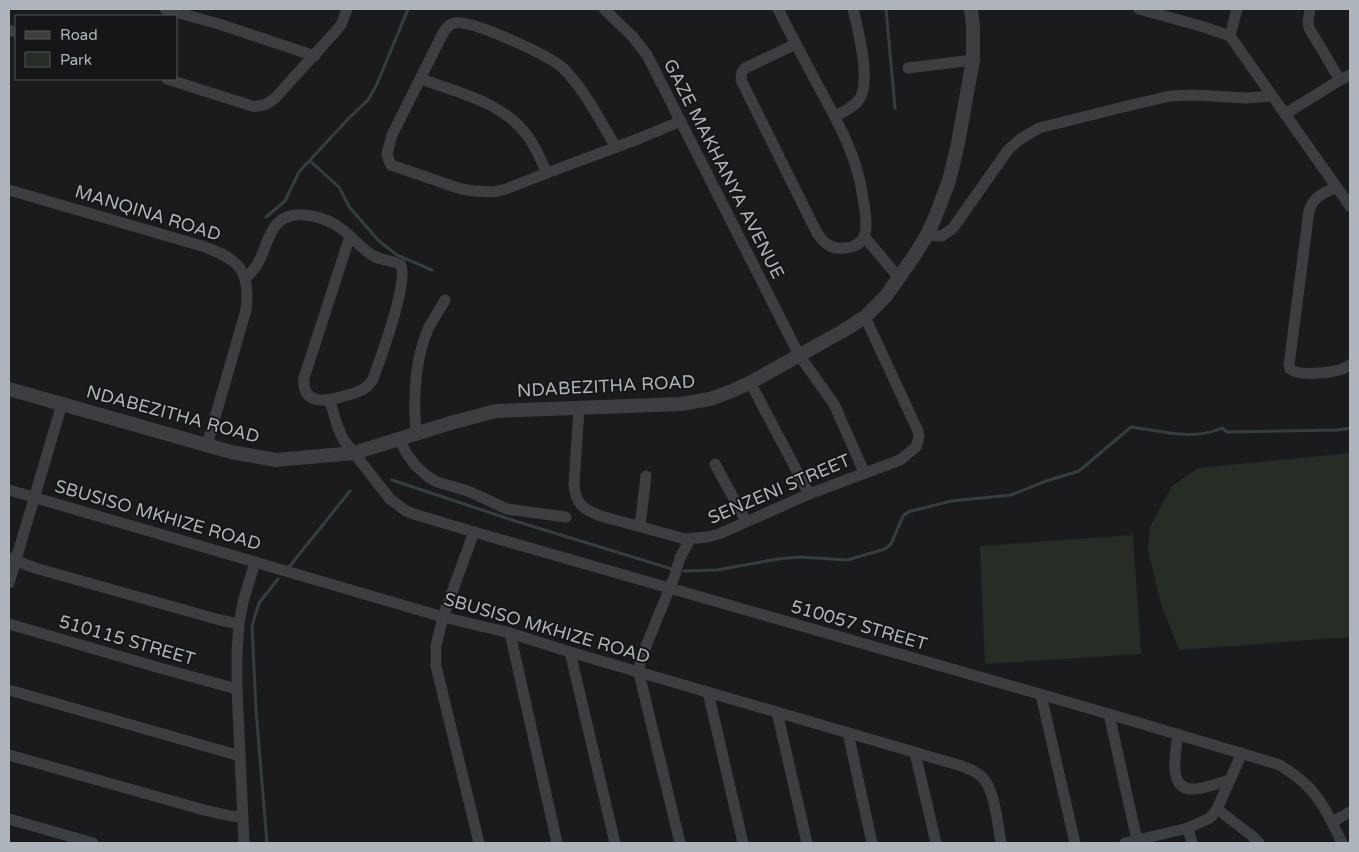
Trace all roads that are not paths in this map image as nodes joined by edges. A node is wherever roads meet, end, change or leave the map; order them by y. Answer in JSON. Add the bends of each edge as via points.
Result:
{"nodes":[{"id":1,"x":165,"y":9,"type":"edge"},
{"id":2,"x":347,"y":9,"type":"edge"},
{"id":3,"x":604,"y":9,"type":"edge"},
{"id":4,"x":778,"y":9,"type":"edge"},
{"id":5,"x":853,"y":9,"type":"edge"},
{"id":6,"x":971,"y":9,"type":"edge"},
{"id":7,"x":1139,"y":9,"type":"edge"},
{"id":8,"x":1237,"y":9,"type":"edge"},
{"id":9,"x":1310,"y":9,"type":"edge"},
{"id":10,"x":1166,"y":12,"type":"edge"},
{"id":11,"x":1230,"y":36,"type":"junction"},
{"id":12,"x":796,"y":44,"type":"junction"},
{"id":13,"x":315,"y":56,"type":"junction"},
{"id":14,"x":973,"y":60,"type":"junction"},
{"id":15,"x":908,"y":68,"type":"dead end"},
{"id":16,"x":1345,"y":78,"type":"edge"},
{"id":17,"x":421,"y":79,"type":"junction"},
{"id":18,"x":170,"y":80,"type":"edge"},
{"id":19,"x":1271,"y":96,"type":"junction"},
{"id":20,"x":1285,"y":114,"type":"junction"},
{"id":21,"x":835,"y":116,"type":"junction"},
{"id":22,"x":681,"y":121,"type":"junction"},
{"id":23,"x":616,"y":147,"type":"junction"},
{"id":24,"x":547,"y":172,"type":"junction"},
{"id":25,"x":1336,"y":187,"type":"junction"},
{"id":26,"x":9,"y":190,"type":"edge"},
{"id":27,"x":1350,"y":206,"type":"edge"},
{"id":28,"x":927,"y":235,"type":"junction"},
{"id":29,"x":350,"y":236,"type":"junction"},
{"id":30,"x":864,"y":236,"type":"junction"},
{"id":31,"x":246,"y":278,"type":"junction"},
{"id":32,"x":898,"y":278,"type":"junction"},
{"id":33,"x":445,"y":300,"type":"dead end"},
{"id":34,"x":865,"y":317,"type":"junction"},
{"id":35,"x":799,"y":355,"type":"junction"},
{"id":36,"x":1350,"y":365,"type":"edge"},
{"id":37,"x":750,"y":382,"type":"junction"},
{"id":38,"x":9,"y":389,"type":"edge"},
{"id":39,"x":330,"y":401,"type":"junction"},
{"id":40,"x":62,"y":404,"type":"junction"},
{"id":41,"x":579,"y":409,"type":"junction"},
{"id":42,"x":416,"y":434,"type":"junction"},
{"id":43,"x":399,"y":439,"type":"junction"},
{"id":44,"x":207,"y":445,"type":"junction"},
{"id":45,"x":354,"y":454,"type":"junction"},
{"id":46,"x":715,"y":464,"type":"dead end"},
{"id":47,"x":864,"y":472,"type":"junction"},
{"id":48,"x":646,"y":476,"type":"dead end"},
{"id":49,"x":9,"y":490,"type":"edge"},
{"id":50,"x":809,"y":494,"type":"junction"},
{"id":51,"x":33,"y":497,"type":"junction"},
{"id":52,"x":566,"y":517,"type":"dead end"},
{"id":53,"x":746,"y":522,"type":"junction"},
{"id":54,"x":640,"y":526,"type":"junction"},
{"id":55,"x":474,"y":532,"type":"junction"},
{"id":56,"x":690,"y":539,"type":"junction"},
{"id":57,"x":12,"y":560,"type":"edge"},
{"id":58,"x":255,"y":562,"type":"junction"},
{"id":59,"x":9,"y":583,"type":"edge"},
{"id":60,"x":669,"y":588,"type":"junction"},
{"id":61,"x":443,"y":617,"type":"junction"},
{"id":62,"x":9,"y":624,"type":"edge"},
{"id":63,"x":239,"y":624,"type":"junction"},
{"id":64,"x":510,"y":633,"type":"junction"},
{"id":65,"x":570,"y":652,"type":"junction"},
{"id":66,"x":639,"y":673,"type":"junction"},
{"id":67,"x":237,"y":689,"type":"junction"},
{"id":68,"x":9,"y":690,"type":"edge"},
{"id":69,"x":708,"y":692,"type":"junction"},
{"id":70,"x":1041,"y":695,"type":"junction"},
{"id":71,"x":778,"y":712,"type":"junction"},
{"id":72,"x":1109,"y":714,"type":"junction"},
{"id":73,"x":848,"y":733,"type":"junction"},
{"id":74,"x":1178,"y":734,"type":"junction"},
{"id":75,"x":915,"y":753,"type":"junction"},
{"id":76,"x":1242,"y":753,"type":"junction"},
{"id":77,"x":9,"y":755,"type":"edge"},
{"id":78,"x":240,"y":756,"type":"junction"},
{"id":79,"x":1230,"y":780,"type":"junction"},
{"id":80,"x":1217,"y":809,"type":"junction"},
{"id":81,"x":1350,"y":812,"type":"edge"},
{"id":82,"x":243,"y":817,"type":"junction"},
{"id":83,"x":9,"y":819,"type":"edge"},
{"id":84,"x":1332,"y":822,"type":"junction"},
{"id":85,"x":1188,"y":828,"type":"junction"},
{"id":86,"x":1130,"y":842,"type":"edge"},
{"id":87,"x":93,"y":843,"type":"edge"},
{"id":88,"x":244,"y":843,"type":"edge"},
{"id":89,"x":478,"y":843,"type":"edge"},
{"id":90,"x":557,"y":843,"type":"edge"},
{"id":91,"x":615,"y":843,"type":"edge"},
{"id":92,"x":680,"y":843,"type":"edge"},
{"id":93,"x":743,"y":843,"type":"edge"},
{"id":94,"x":807,"y":843,"type":"edge"},
{"id":95,"x":872,"y":843,"type":"edge"},
{"id":96,"x":936,"y":843,"type":"edge"},
{"id":97,"x":1001,"y":843,"type":"edge"},
{"id":98,"x":1075,"y":843,"type":"edge"},
{"id":99,"x":1192,"y":843,"type":"edge"},
{"id":100,"x":1259,"y":843,"type":"edge"},
{"id":101,"x":1342,"y":843,"type":"edge"}],
"edges":[{"from":1,"to":13,"type":"street"},
{"from":2,"to":13,"type":"street","via":[[341,25]]},
{"from":3,"to":22,"type":"street","name":"GAZE MAKHANYA AVENUE","via":[[647,55]]},
{"from":4,"to":12,"type":"street"},
{"from":5,"to":21,"type":"street","via":[[862,49],[863,92],[860,100]]},
{"from":6,"to":14,"type":"street","name":"NDABEZITHA ROAD"},
{"from":7,"to":10,"type":"street"},
{"from":8,"to":11,"type":"street"},
{"from":9,"to":16,"type":"street","via":[[1309,28]]},
{"from":10,"to":11,"type":"street"},
{"from":11,"to":19,"type":"street"},
{"from":12,"to":21,"type":"street"},
{"from":12,"to":30,"type":"street","via":[[744,68],[741,80],[822,241],[839,249],[849,248],[856,246]]},
{"from":13,"to":18,"type":"street","via":[[264,106],[252,106]]},
{"from":14,"to":15,"type":"street"},
{"from":14,"to":28,"type":"street","name":"NDABEZITHA ROAD","via":[[949,181]]},
{"from":16,"to":20,"type":"street"},
{"from":17,"to":23,"type":"street","via":[[450,24],[456,22],[476,27],[556,62],[577,85]]},
{"from":17,"to":24,"type":"street","via":[[498,109],[523,130]]},
{"from":17,"to":24,"type":"street","via":[[390,140],[387,154],[392,164],[446,185],[485,192],[506,189]]},
{"from":19,"to":20,"type":"street"},
{"from":19,"to":28,"type":"street","via":[[1170,96],[1039,128],[1008,150],[953,228],[942,236]]},
{"from":20,"to":25,"type":"street"},
{"from":21,"to":30,"type":"street","via":[[858,173],[866,221]]},
{"from":22,"to":23,"type":"street"},
{"from":22,"to":35,"type":"street","name":"GAZE MAKHANYA AVENUE"},
{"from":23,"to":24,"type":"street"},
{"from":25,"to":27,"type":"street"},
{"from":25,"to":36,"type":"street","via":[[1318,196],[1308,211],[1289,366],[1297,373],[1332,372]]},
{"from":26,"to":31,"type":"street","name":"MANQINA ROAD","via":[[220,252],[237,263]]},
{"from":28,"to":32,"type":"street","name":"NDABEZITHA ROAD"},
{"from":29,"to":31,"type":"street","via":[[326,220],[303,214],[286,217],[276,226],[258,263]]},
{"from":29,"to":39,"type":"street","via":[[304,378],[305,390],[311,397]]},
{"from":29,"to":39,"type":"street","via":[[370,254],[398,263],[403,271],[394,316],[370,384],[360,391]]},
{"from":30,"to":32,"type":"street"},
{"from":31,"to":44,"type":"street","via":[[246,310]]},
{"from":32,"to":34,"type":"street","name":"NDABEZITHA ROAD"},
{"from":33,"to":42,"type":"street","via":[[430,326],[419,360],[414,410]]},
{"from":34,"to":35,"type":"street","name":"NDABEZITHA ROAD"},
{"from":34,"to":47,"type":"street","name":"SENZENI STREET","via":[[919,437],[916,447],[900,460]]},
{"from":35,"to":37,"type":"street","name":"NDABEZITHA ROAD"},
{"from":35,"to":47,"type":"street","name":"GAZE MAKHANYA AVENUE","via":[[834,404]]},
{"from":37,"to":41,"type":"street","name":"NDABEZITHA ROAD","via":[[732,391],[681,404]]},
{"from":37,"to":50,"type":"street"},
{"from":38,"to":40,"type":"street","name":"NDABEZITHA ROAD"},
{"from":39,"to":45,"type":"street","name":"510057 STREET","via":[[339,432]]},
{"from":40,"to":44,"type":"street","name":"NDABEZITHA ROAD"},
{"from":40,"to":51,"type":"street"},
{"from":41,"to":42,"type":"street","name":"NDABEZITHA ROAD","via":[[496,411]]},
{"from":41,"to":54,"type":"street","name":"SENZENI STREET","via":[[574,483],[577,500],[590,512]]},
{"from":42,"to":43,"type":"street","name":"NDABEZITHA ROAD"},
{"from":43,"to":45,"type":"street","name":"NDABEZITHA ROAD"},
{"from":43,"to":52,"type":"street","via":[[415,465],[437,482],[468,491],[507,510]]},
{"from":44,"to":45,"type":"street","name":"NDABEZITHA ROAD","via":[[276,460]]},
{"from":45,"to":55,"type":"street","name":"510057 STREET","via":[[398,506],[417,516]]},
{"from":46,"to":53,"type":"street"},
{"from":47,"to":50,"type":"street","name":"SENZENI STREET"},
{"from":48,"to":54,"type":"street"},
{"from":49,"to":51,"type":"street","name":"SBUSISO MKHIZE ROAD"},
{"from":50,"to":53,"type":"street","name":"SENZENI STREET"},
{"from":51,"to":57,"type":"street"},
{"from":51,"to":58,"type":"street","name":"SBUSISO MKHIZE ROAD"},
{"from":53,"to":56,"type":"street","name":"SENZENI STREET","via":[[719,534]]},
{"from":54,"to":56,"type":"street","name":"SENZENI STREET"},
{"from":55,"to":60,"type":"street","name":"510057 STREET"},
{"from":55,"to":61,"type":"street"},
{"from":56,"to":60,"type":"street"},
{"from":57,"to":59,"type":"street"},
{"from":57,"to":63,"type":"street"},
{"from":58,"to":61,"type":"street","name":"SBUSISO MKHIZE ROAD"},
{"from":58,"to":63,"type":"street"},
{"from":60,"to":66,"type":"street","via":[[644,651]]},
{"from":60,"to":70,"type":"street","name":"510057 STREET"},
{"from":61,"to":64,"type":"street","name":"SBUSISO MKHIZE ROAD"},
{"from":61,"to":89,"type":"street","via":[[436,646],[436,666]]},
{"from":62,"to":67,"type":"street","name":"510115 STREET"},
{"from":63,"to":67,"type":"street"},
{"from":64,"to":65,"type":"street","name":"SBUSISO MKHIZE ROAD"},
{"from":64,"to":90,"type":"street"},
{"from":65,"to":66,"type":"street","name":"SBUSISO MKHIZE ROAD"},
{"from":65,"to":91,"type":"street"},
{"from":66,"to":69,"type":"street","name":"SBUSISO MKHIZE ROAD"},
{"from":66,"to":92,"type":"street"},
{"from":67,"to":78,"type":"street"},
{"from":68,"to":78,"type":"street"},
{"from":69,"to":71,"type":"street","name":"SBUSISO MKHIZE ROAD"},
{"from":69,"to":93,"type":"street"},
{"from":70,"to":72,"type":"street","name":"510057 STREET"},
{"from":70,"to":98,"type":"street"},
{"from":71,"to":73,"type":"street","name":"SBUSISO MKHIZE ROAD"},
{"from":71,"to":94,"type":"street"},
{"from":72,"to":74,"type":"street","name":"510057 STREET"},
{"from":72,"to":86,"type":"street"},
{"from":73,"to":75,"type":"street","name":"SBUSISO MKHIZE ROAD"},
{"from":73,"to":95,"type":"street"},
{"from":74,"to":76,"type":"street","name":"510057 STREET"},
{"from":74,"to":79,"type":"street","via":[[1175,777],[1182,786],[1193,789]]},
{"from":75,"to":96,"type":"street"},
{"from":75,"to":97,"type":"street","name":"SBUSISO MKHIZE ROAD","via":[[962,766],[983,778],[992,797]]},
{"from":76,"to":79,"type":"street"},
{"from":76,"to":84,"type":"street","name":"510057 STREET","via":[[1280,765],[1304,782]]},
{"from":77,"to":82,"type":"street","via":[[204,810]]},
{"from":78,"to":82,"type":"street"},
{"from":79,"to":80,"type":"street"},
{"from":80,"to":85,"type":"street","via":[[1208,819]]},
{"from":80,"to":100,"type":"street"},
{"from":81,"to":84,"type":"street"},
{"from":82,"to":88,"type":"street"},
{"from":83,"to":87,"type":"street"},
{"from":84,"to":101,"type":"street","name":"510057 STREET"},
{"from":85,"to":86,"type":"street"},
{"from":85,"to":99,"type":"street"}]}
